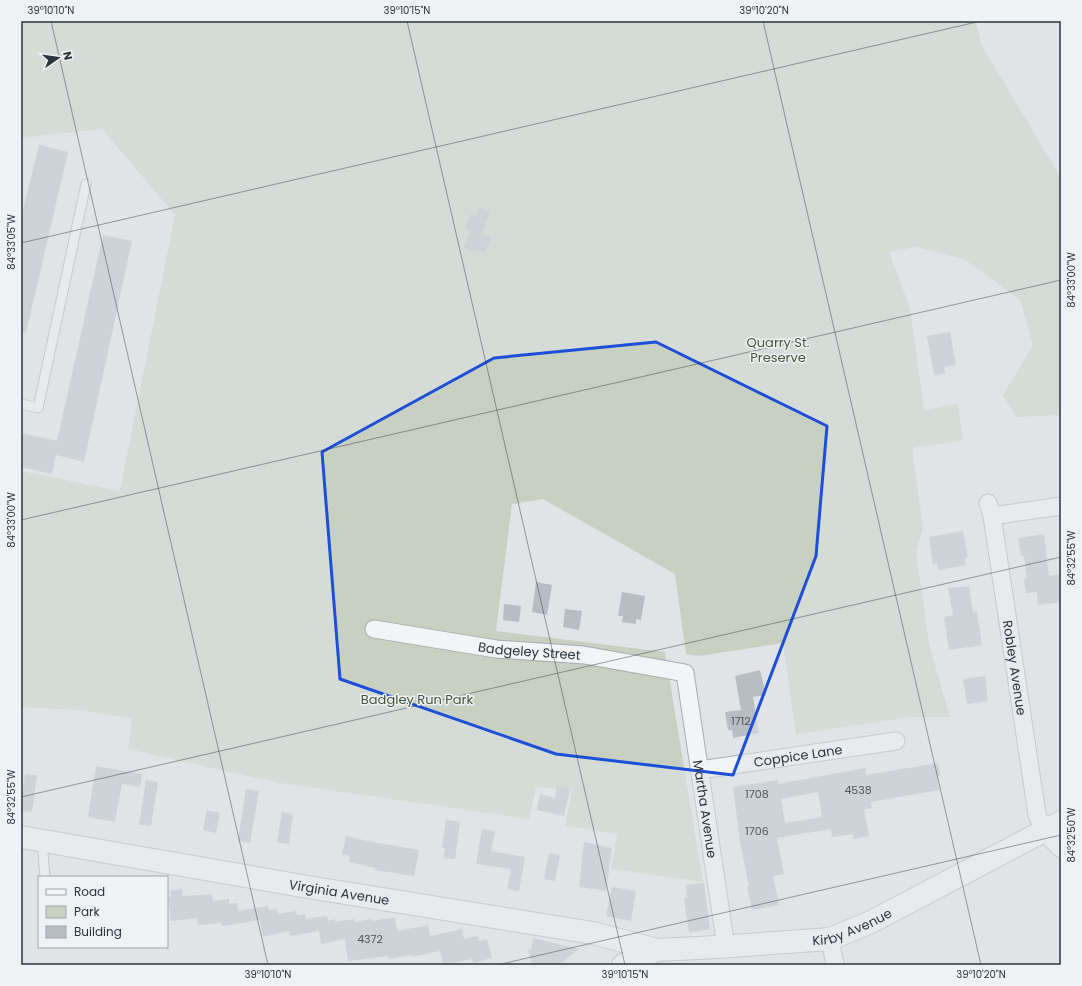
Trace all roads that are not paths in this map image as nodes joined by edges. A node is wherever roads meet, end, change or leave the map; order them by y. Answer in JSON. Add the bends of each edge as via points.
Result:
{"nodes":[{"id":1,"x":86,"y":184,"type":"dead end"},
{"id":2,"x":21,"y":404,"type":"edge"},
{"id":3,"x":1061,"y":506,"type":"edge"},
{"id":4,"x":374,"y":629,"type":"dead end"},
{"id":5,"x":685,"y":672,"type":"joint"},
{"id":6,"x":896,"y":741,"type":"dead end"},
{"id":7,"x":700,"y":770,"type":"junction"},
{"id":8,"x":1053,"y":827,"type":"edge"},
{"id":9,"x":31,"y":839,"type":"edge"},
{"id":10,"x":1061,"y":849,"type":"edge"},
{"id":11,"x":45,"y":876,"type":"edge"},
{"id":12,"x":830,"y":939,"type":"junction"},
{"id":13,"x":726,"y":946,"type":"junction"},
{"id":14,"x":657,"y":950,"type":"junction"},
{"id":15,"x":623,"y":965,"type":"edge"},
{"id":16,"x":834,"y":965,"type":"edge"}],
"edges":[{"from":1,"to":2,"type":"lane","via":[[38,408]]},
{"from":3,"to":8,"type":"street","name":"Robley Avenue","via":[[990,510],[1036,814]]},
{"from":4,"to":5,"type":"street","name":"Badgeley Street","via":[[496,649],[584,655]]},
{"from":5,"to":7,"type":"street","name":"Martha Avenue"},
{"from":6,"to":7,"type":"street","name":"Coppice Lane"},
{"from":7,"to":13,"type":"street","name":"Martha Avenue"},
{"from":8,"to":10,"type":"street"},
{"from":8,"to":12,"type":"street","name":"Kirby Avenue","via":[[871,922]]},
{"from":9,"to":11,"type":"lane"},
{"from":9,"to":14,"type":"street","name":"Virginia Avenue","via":[[593,933]]},
{"from":12,"to":13,"type":"street","name":"Kirby Avenue"},
{"from":12,"to":16,"type":"street"},
{"from":13,"to":14,"type":"street","name":"Kirby Avenue"},
{"from":14,"to":15,"type":"street","name":"Kirby Avenue"}]}
